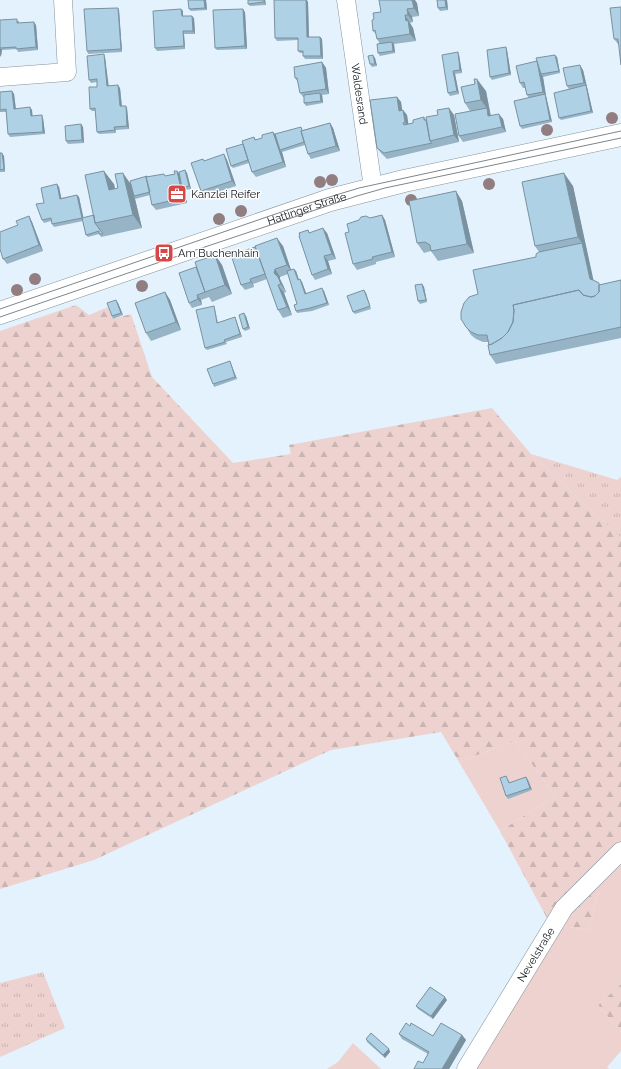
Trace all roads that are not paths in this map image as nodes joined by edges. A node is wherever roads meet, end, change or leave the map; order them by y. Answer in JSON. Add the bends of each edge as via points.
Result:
{"nodes":[{"id":1,"x":63,"y":0,"type":"edge"},
{"id":2,"x":346,"y":0,"type":"edge"},
{"id":3,"x":0,"y":77,"type":"edge"},
{"id":4,"x":621,"y":135,"type":"edge"},
{"id":5,"x":372,"y":188,"type":"junction"},
{"id":6,"x":0,"y":313,"type":"edge"},
{"id":7,"x":621,"y":851,"type":"edge"},
{"id":8,"x":466,"y":1069,"type":"edge"}],
"edges":[{"from":1,"to":3,"type":"street","via":[[67,72]]},
{"from":2,"to":5,"type":"street","name":"Waldesrand"},
{"from":4,"to":5,"type":"main road","name":"Hattinger Straße"},
{"from":5,"to":6,"type":"main road","name":"Hattinger Straße","via":[[326,201]]},
{"from":7,"to":8,"type":"street","name":"Nevelstraße","via":[[564,908]]}]}
